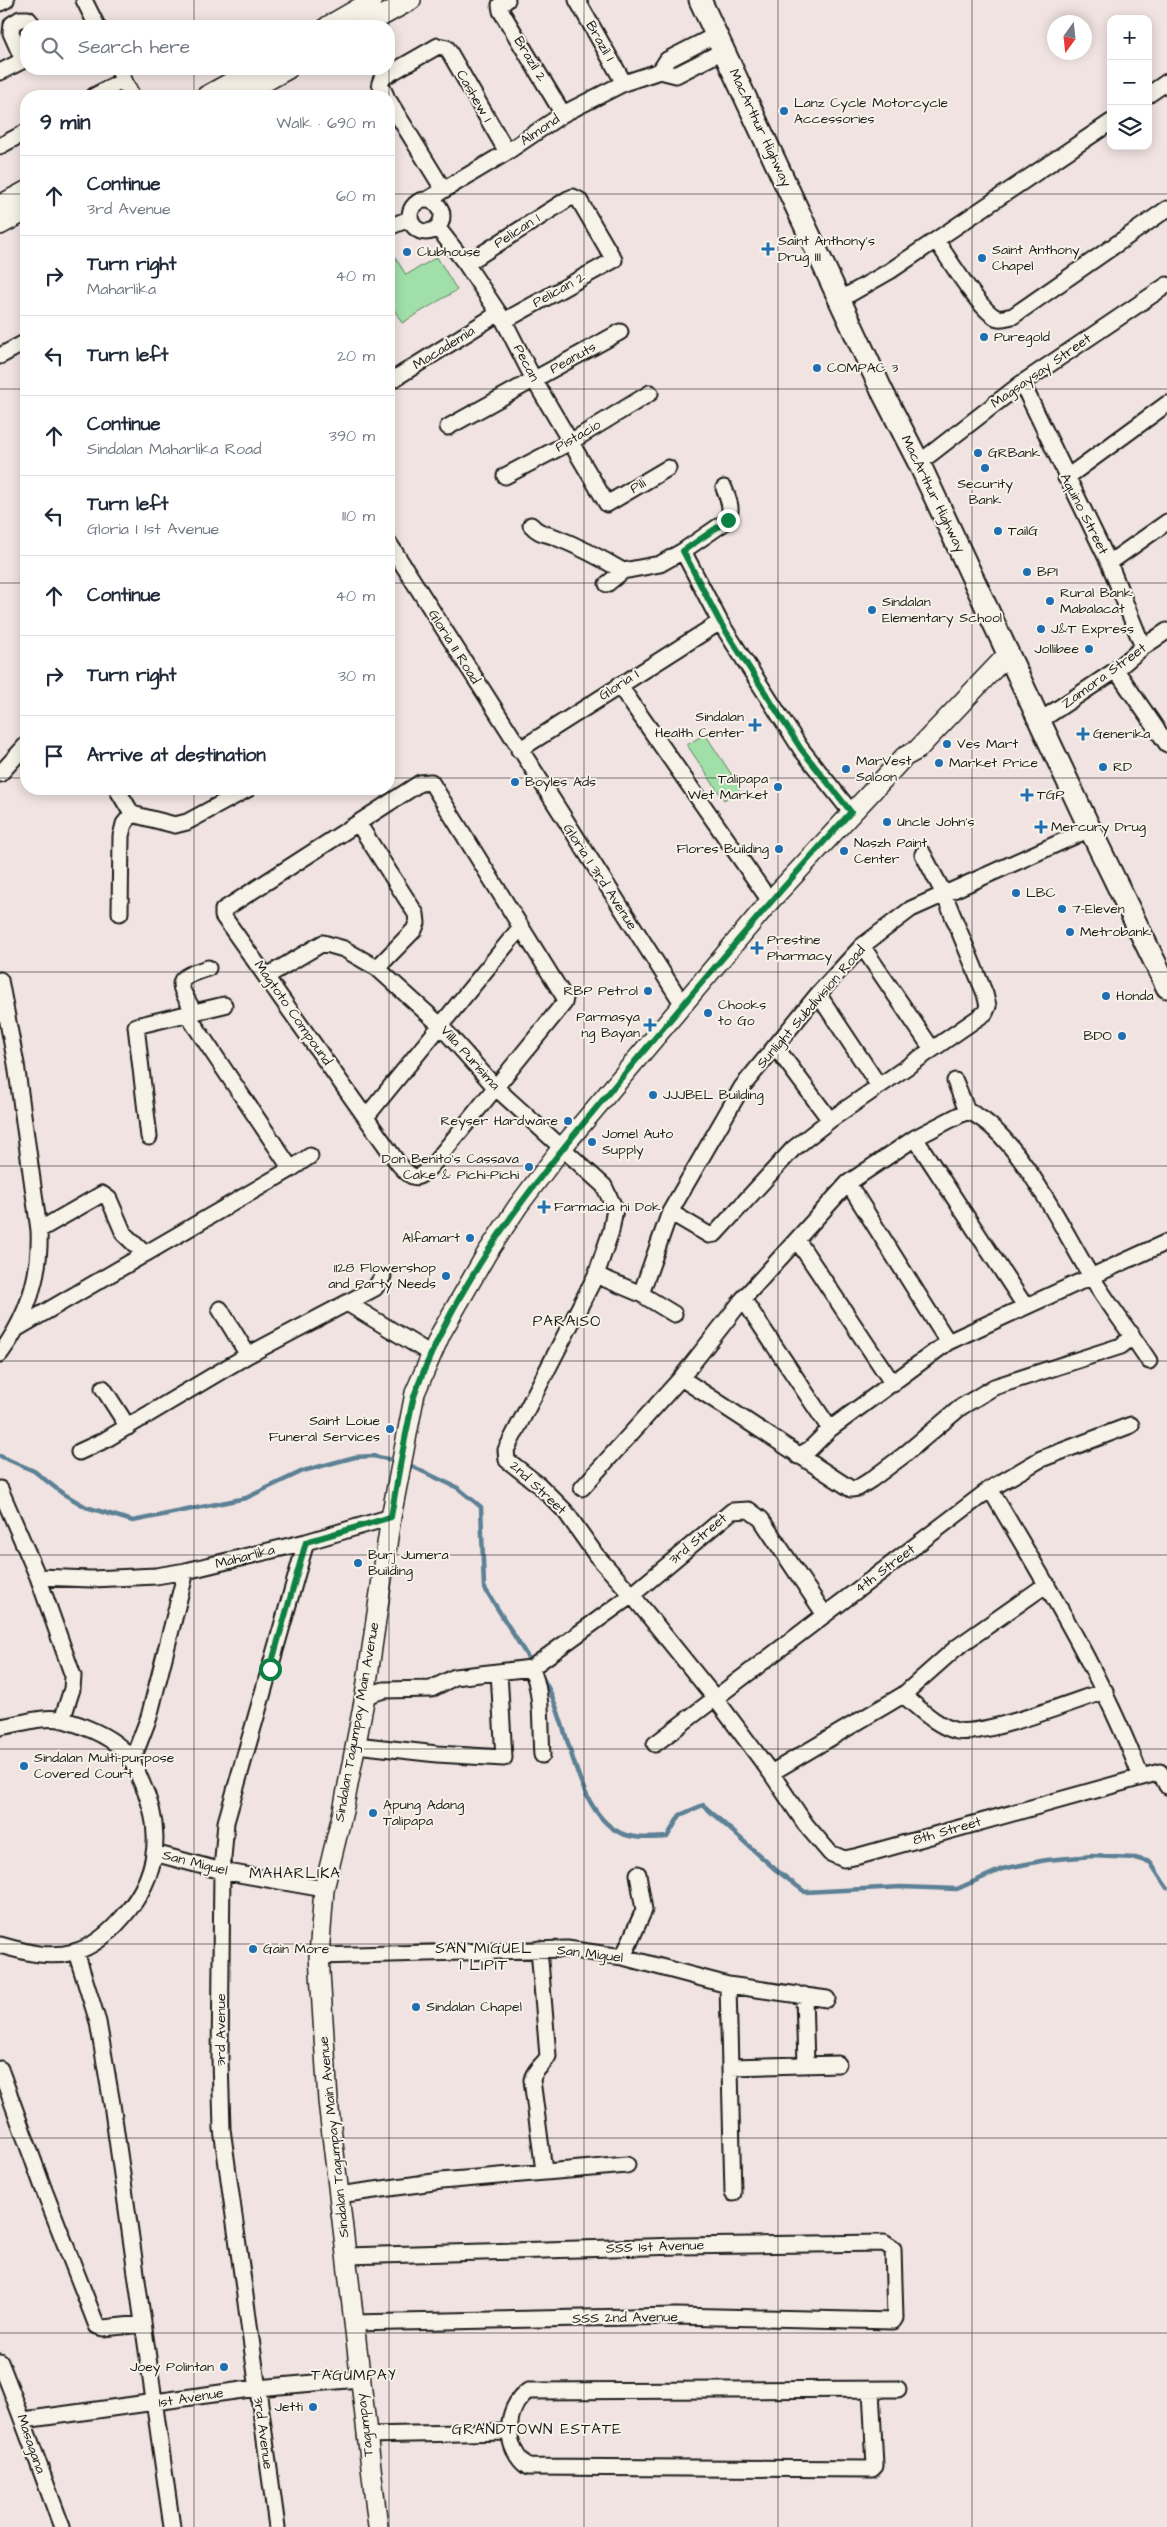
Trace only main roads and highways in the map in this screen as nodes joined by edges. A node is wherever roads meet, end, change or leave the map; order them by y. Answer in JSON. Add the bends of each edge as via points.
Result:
{"nodes":[{"id":1,"x":373,"y":0,"type":"edge"},
{"id":2,"x":411,"y":0,"type":"edge"},
{"id":3,"x":700,"y":0,"type":"edge"},
{"id":4,"x":338,"y":20,"type":"edge"},
{"id":5,"x":375,"y":20,"type":"edge"},
{"id":6,"x":244,"y":75,"type":"edge"},
{"id":7,"x":277,"y":75,"type":"edge"},
{"id":8,"x":217,"y":90,"type":"edge"},
{"id":9,"x":250,"y":90,"type":"edge"},
{"id":10,"x":20,"y":194,"type":"edge"},
{"id":11,"x":0,"y":204,"type":"edge"},
{"id":12,"x":20,"y":214,"type":"edge"},
{"id":13,"x":0,"y":225,"type":"edge"},
{"id":14,"x":1006,"y":648,"type":"junction"},
{"id":15,"x":1167,"y":987,"type":"edge"},
{"id":16,"x":353,"y":2323,"type":"joint"},
{"id":17,"x":378,"y":2527,"type":"edge"}],
"edges":[{"from":1,"to":4,"type":"main road"},
{"from":2,"to":5,"type":"main road"},
{"from":3,"to":14,"type":"highway","name":"MacArthur Highway"},
{"from":6,"to":8,"type":"main road"},
{"from":7,"to":9,"type":"main road"},
{"from":10,"to":11,"type":"main road"},
{"from":12,"to":13,"type":"main road"},
{"from":14,"to":15,"type":"highway","name":"MacArthur Highway"},
{"from":14,"to":16,"type":"main road","name":"Sindalan Tagumpay Main Avenue","via":[[914,735],[908,742],[904,757],[770,901],[561,1149],[487,1252],[431,1354],[415,1393],[397,1479],[365,1696],[324,1889],[319,1956],[328,2100]]},
{"from":16,"to":17,"type":"main road","name":"Tagumpay"}]}
